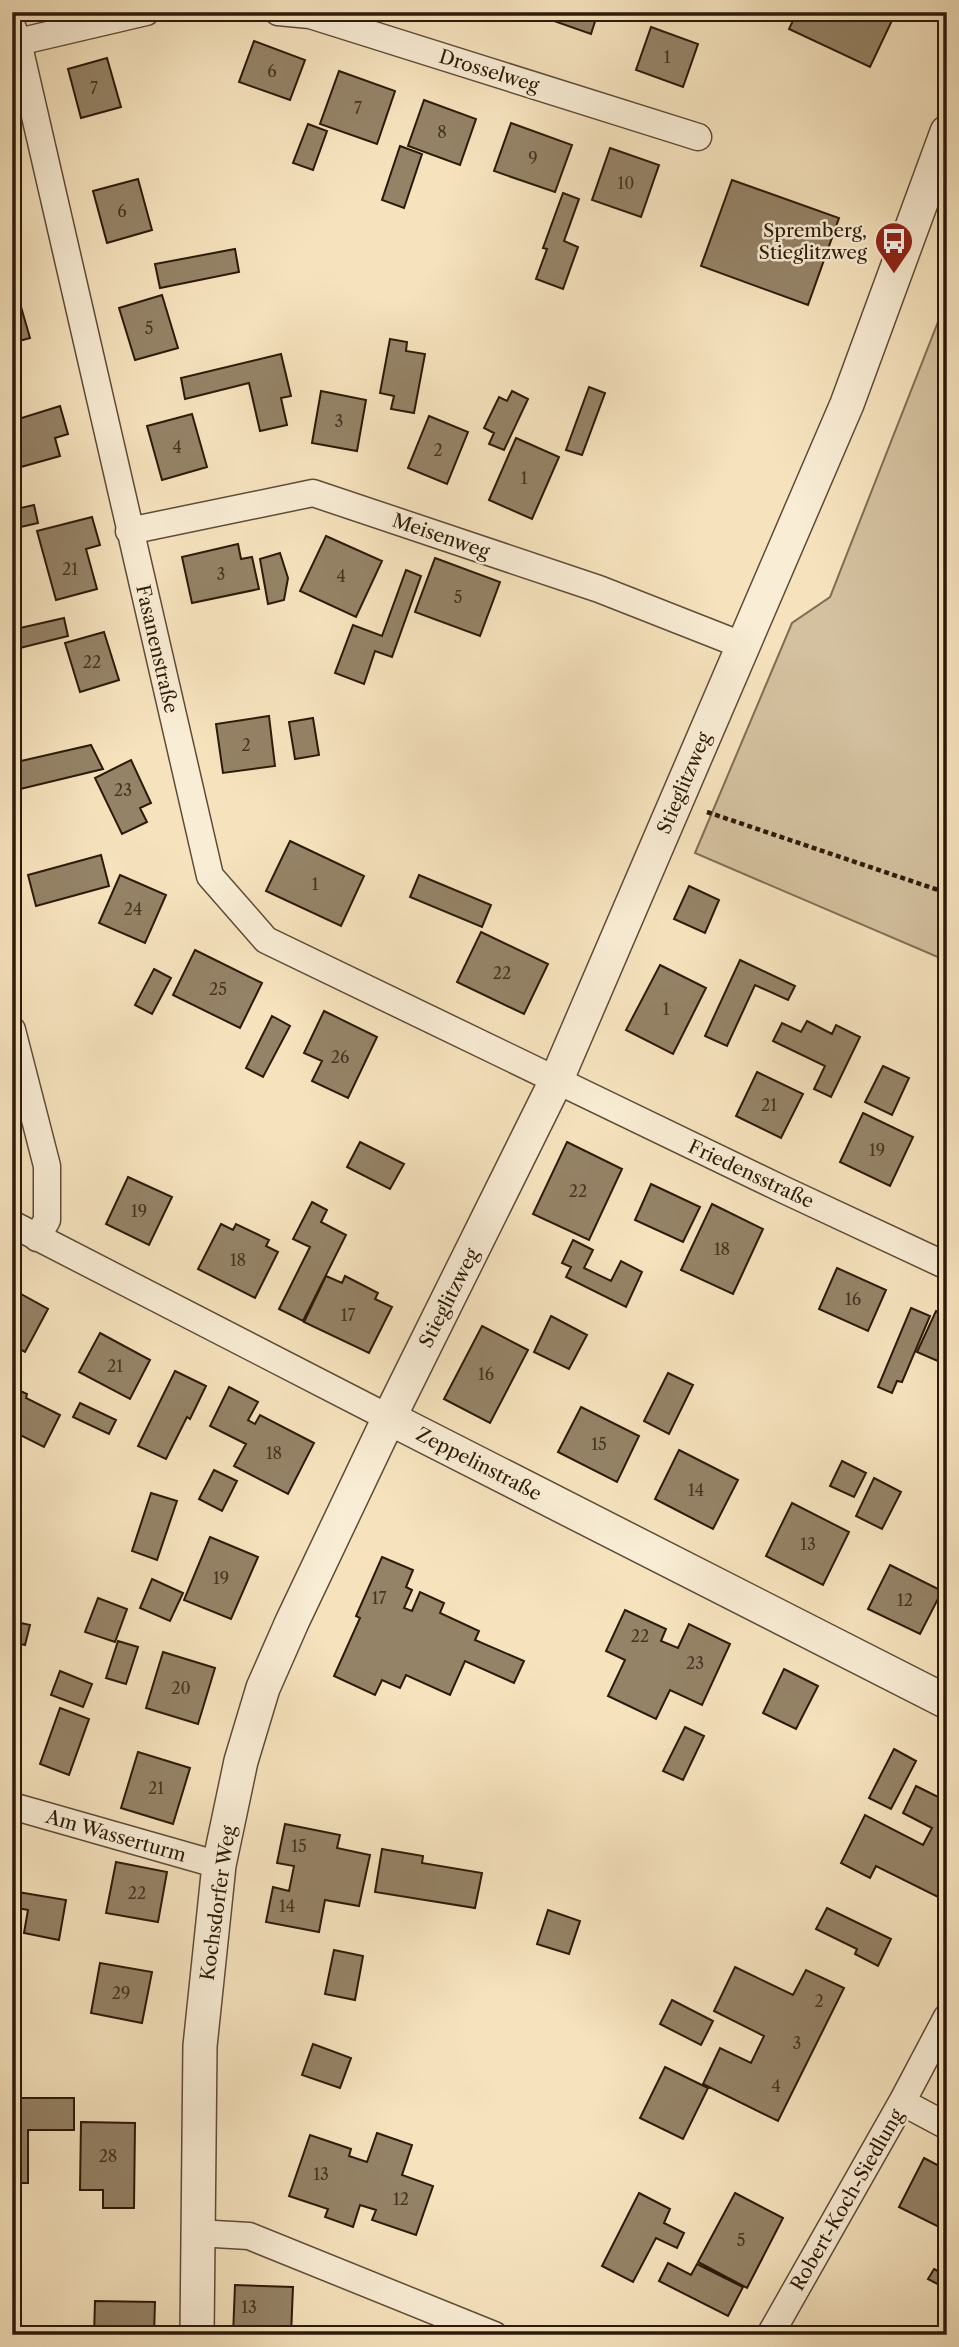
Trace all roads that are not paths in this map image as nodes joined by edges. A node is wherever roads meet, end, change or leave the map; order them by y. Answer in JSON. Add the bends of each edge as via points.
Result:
{"nodes":[{"id":1,"x":146,"y":12,"type":"edge"},
{"id":2,"x":278,"y":12,"type":"edge"},
{"id":3,"x":15,"y":34,"type":"edge"},
{"id":4,"x":947,"y":132,"type":"edge"},
{"id":5,"x":698,"y":137,"type":"dead end"},
{"id":6,"x":129,"y":531,"type":"junction"},
{"id":7,"x":744,"y":646,"type":"junction"},
{"id":8,"x":12,"y":1030,"type":"edge"},
{"id":9,"x":556,"y":1081,"type":"junction"},
{"id":10,"x":12,"y":1224,"type":"edge"},
{"id":11,"x":37,"y":1238,"type":"junction"},
{"id":12,"x":947,"y":1266,"type":"edge"},
{"id":13,"x":388,"y":1418,"type":"junction"},
{"id":14,"x":947,"y":1702,"type":"edge"},
{"id":15,"x":12,"y":1806,"type":"edge"},
{"id":16,"x":219,"y":1865,"type":"junction"},
{"id":17,"x":947,"y":2017,"type":"edge"},
{"id":18,"x":902,"y":2102,"type":"junction"},
{"id":19,"x":947,"y":2126,"type":"edge"},
{"id":20,"x":197,"y":2233,"type":"junction"},
{"id":21,"x":197,"y":2335,"type":"edge"},
{"id":22,"x":494,"y":2335,"type":"edge"},
{"id":23,"x":770,"y":2335,"type":"edge"}],
"edges":[{"from":1,"to":3,"type":"street"},
{"from":2,"to":5,"type":"street","name":"Drosselweg","via":[[310,15]]},
{"from":3,"to":6,"type":"street","name":"Fasanenstraße"},
{"from":4,"to":7,"type":"street","name":"Stieglitzweg","via":[[847,404]]},
{"from":6,"to":7,"type":"street","name":"Meisenweg","via":[[313,493],[599,589]]},
{"from":6,"to":9,"type":"street","name":"Fasanenstraße","via":[[210,876],[266,940]]},
{"from":7,"to":9,"type":"street","name":"Stieglitzweg"},
{"from":8,"to":11,"type":"street","via":[[47,1166],[47,1220]]},
{"from":9,"to":12,"type":"street","name":"Friedensstraße"},
{"from":9,"to":13,"type":"street","name":"Stieglitzweg"},
{"from":10,"to":11,"type":"street","name":"Zeppelinstraße"},
{"from":11,"to":13,"type":"street","name":"Zeppelinstraße"},
{"from":13,"to":14,"type":"street","name":"Zeppelinstraße"},
{"from":13,"to":16,"type":"street","name":"Kochsdorfer Weg","via":[[263,1688]]},
{"from":15,"to":16,"type":"street","name":"Am Wasserturm"},
{"from":16,"to":20,"type":"street","name":"Kochsdorfer Weg","via":[[200,2046]]},
{"from":17,"to":18,"type":"street","name":"Robert-Koch-Siedlung"},
{"from":18,"to":19,"type":"street","name":"Robert-Koch-Siedlung"},
{"from":18,"to":23,"type":"street","name":"Robert-Koch-Siedlung"},
{"from":20,"to":21,"type":"street","name":"Kochsdorfer Weg"},
{"from":20,"to":22,"type":"street","via":[[249,2236]]}]}
